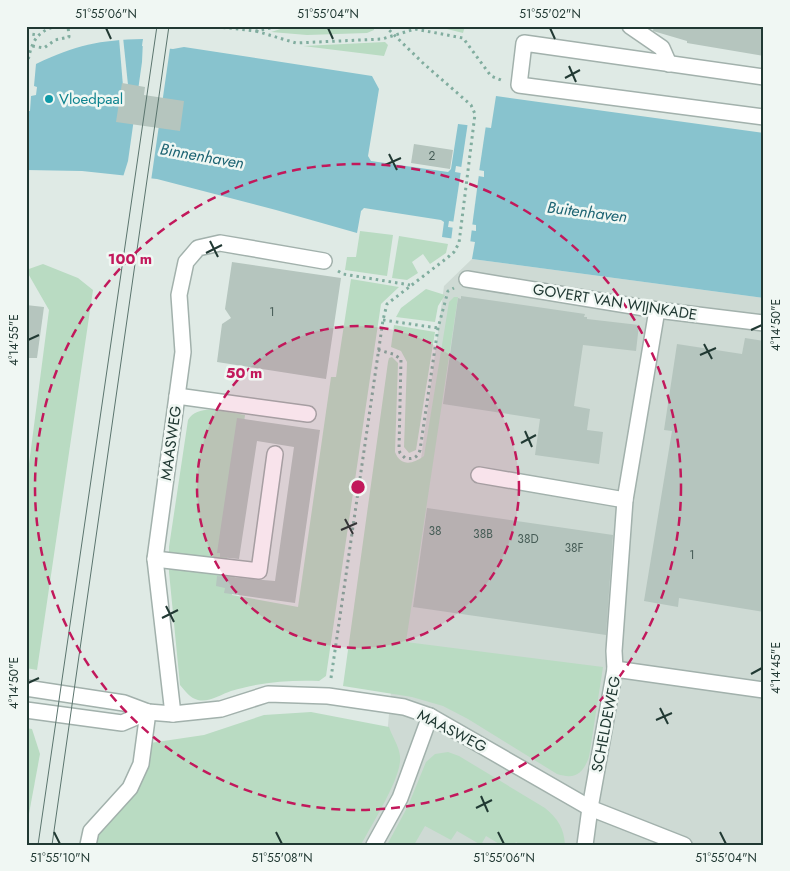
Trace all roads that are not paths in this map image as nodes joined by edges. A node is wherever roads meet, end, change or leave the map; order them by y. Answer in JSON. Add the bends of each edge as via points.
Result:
{"nodes":[{"id":1,"x":630,"y":26,"type":"edge"},
{"id":2,"x":668,"y":64,"type":"junction"},
{"id":3,"x":764,"y":77,"type":"edge"},
{"id":4,"x":764,"y":117,"type":"edge"},
{"id":5,"x":324,"y":261,"type":"dead end"},
{"id":6,"x":467,"y":279,"type":"road end"},
{"id":7,"x":657,"y":310,"type":"junction"},
{"id":8,"x":764,"y":324,"type":"edge"},
{"id":9,"x":177,"y":396,"type":"junction"},
{"id":10,"x":308,"y":414,"type":"dead end"},
{"id":11,"x":275,"y":454,"type":"dead end"},
{"id":12,"x":479,"y":475,"type":"dead end"},
{"id":13,"x":624,"y":500,"type":"junction"},
{"id":14,"x":155,"y":558,"type":"junction"},
{"id":15,"x":615,"y":669,"type":"junction"},
{"id":16,"x":26,"y":688,"type":"edge"},
{"id":17,"x":764,"y":690,"type":"edge"},
{"id":18,"x":26,"y":710,"type":"edge"},
{"id":19,"x":148,"y":712,"type":"junction"},
{"id":20,"x":173,"y":714,"type":"junction"},
{"id":21,"x":430,"y":716,"type":"junction"},
{"id":22,"x":590,"y":808,"type":"junction"},
{"id":23,"x":88,"y":845,"type":"edge"},
{"id":24,"x":374,"y":845,"type":"edge"},
{"id":25,"x":585,"y":845,"type":"edge"},
{"id":26,"x":684,"y":845,"type":"edge"}],
"edges":[{"from":1,"to":2,"type":"street","via":[[662,48]]},
{"from":2,"to":3,"type":"street"},
{"from":2,"to":4,"type":"street","via":[[524,43],[519,85]]},
{"from":5,"to":9,"type":"street","name":"MAASWEG","via":[[220,244],[198,248],[186,262],[178,295],[183,352]]},
{"from":6,"to":7,"type":"street","name":"GOVERT VAN WIJNKADE"},
{"from":7,"to":8,"type":"street","name":"GOVERT VAN WIJNKADE"},
{"from":7,"to":13,"type":"street"},
{"from":9,"to":10,"type":"street"},
{"from":9,"to":14,"type":"street","name":"MAASWEG"},
{"from":11,"to":14,"type":"street","via":[[259,571]]},
{"from":12,"to":13,"type":"street"},
{"from":13,"to":15,"type":"street"},
{"from":14,"to":20,"type":"street","name":"MAASWEG"},
{"from":15,"to":17,"type":"street","name":"SCHELDEWEG"},
{"from":15,"to":22,"type":"street","name":"SCHELDEWEG"},
{"from":16,"to":19,"type":"street","name":"MAASWEG","via":[[124,703]]},
{"from":18,"to":19,"type":"street","name":"MAASWEG","via":[[122,723]]},
{"from":19,"to":20,"type":"street","name":"MAASWEG"},
{"from":19,"to":23,"type":"street","via":[[141,764],[130,788],[91,831]]},
{"from":20,"to":21,"type":"street","name":"MAASWEG","via":[[221,709],[268,694],[328,696],[404,707]]},
{"from":21,"to":22,"type":"street","name":"MAASWEG"},
{"from":21,"to":24,"type":"street","via":[[400,798]]},
{"from":22,"to":25,"type":"street","name":"SCHELDEWEG"},
{"from":22,"to":26,"type":"street","name":"MAASWEG"}]}
